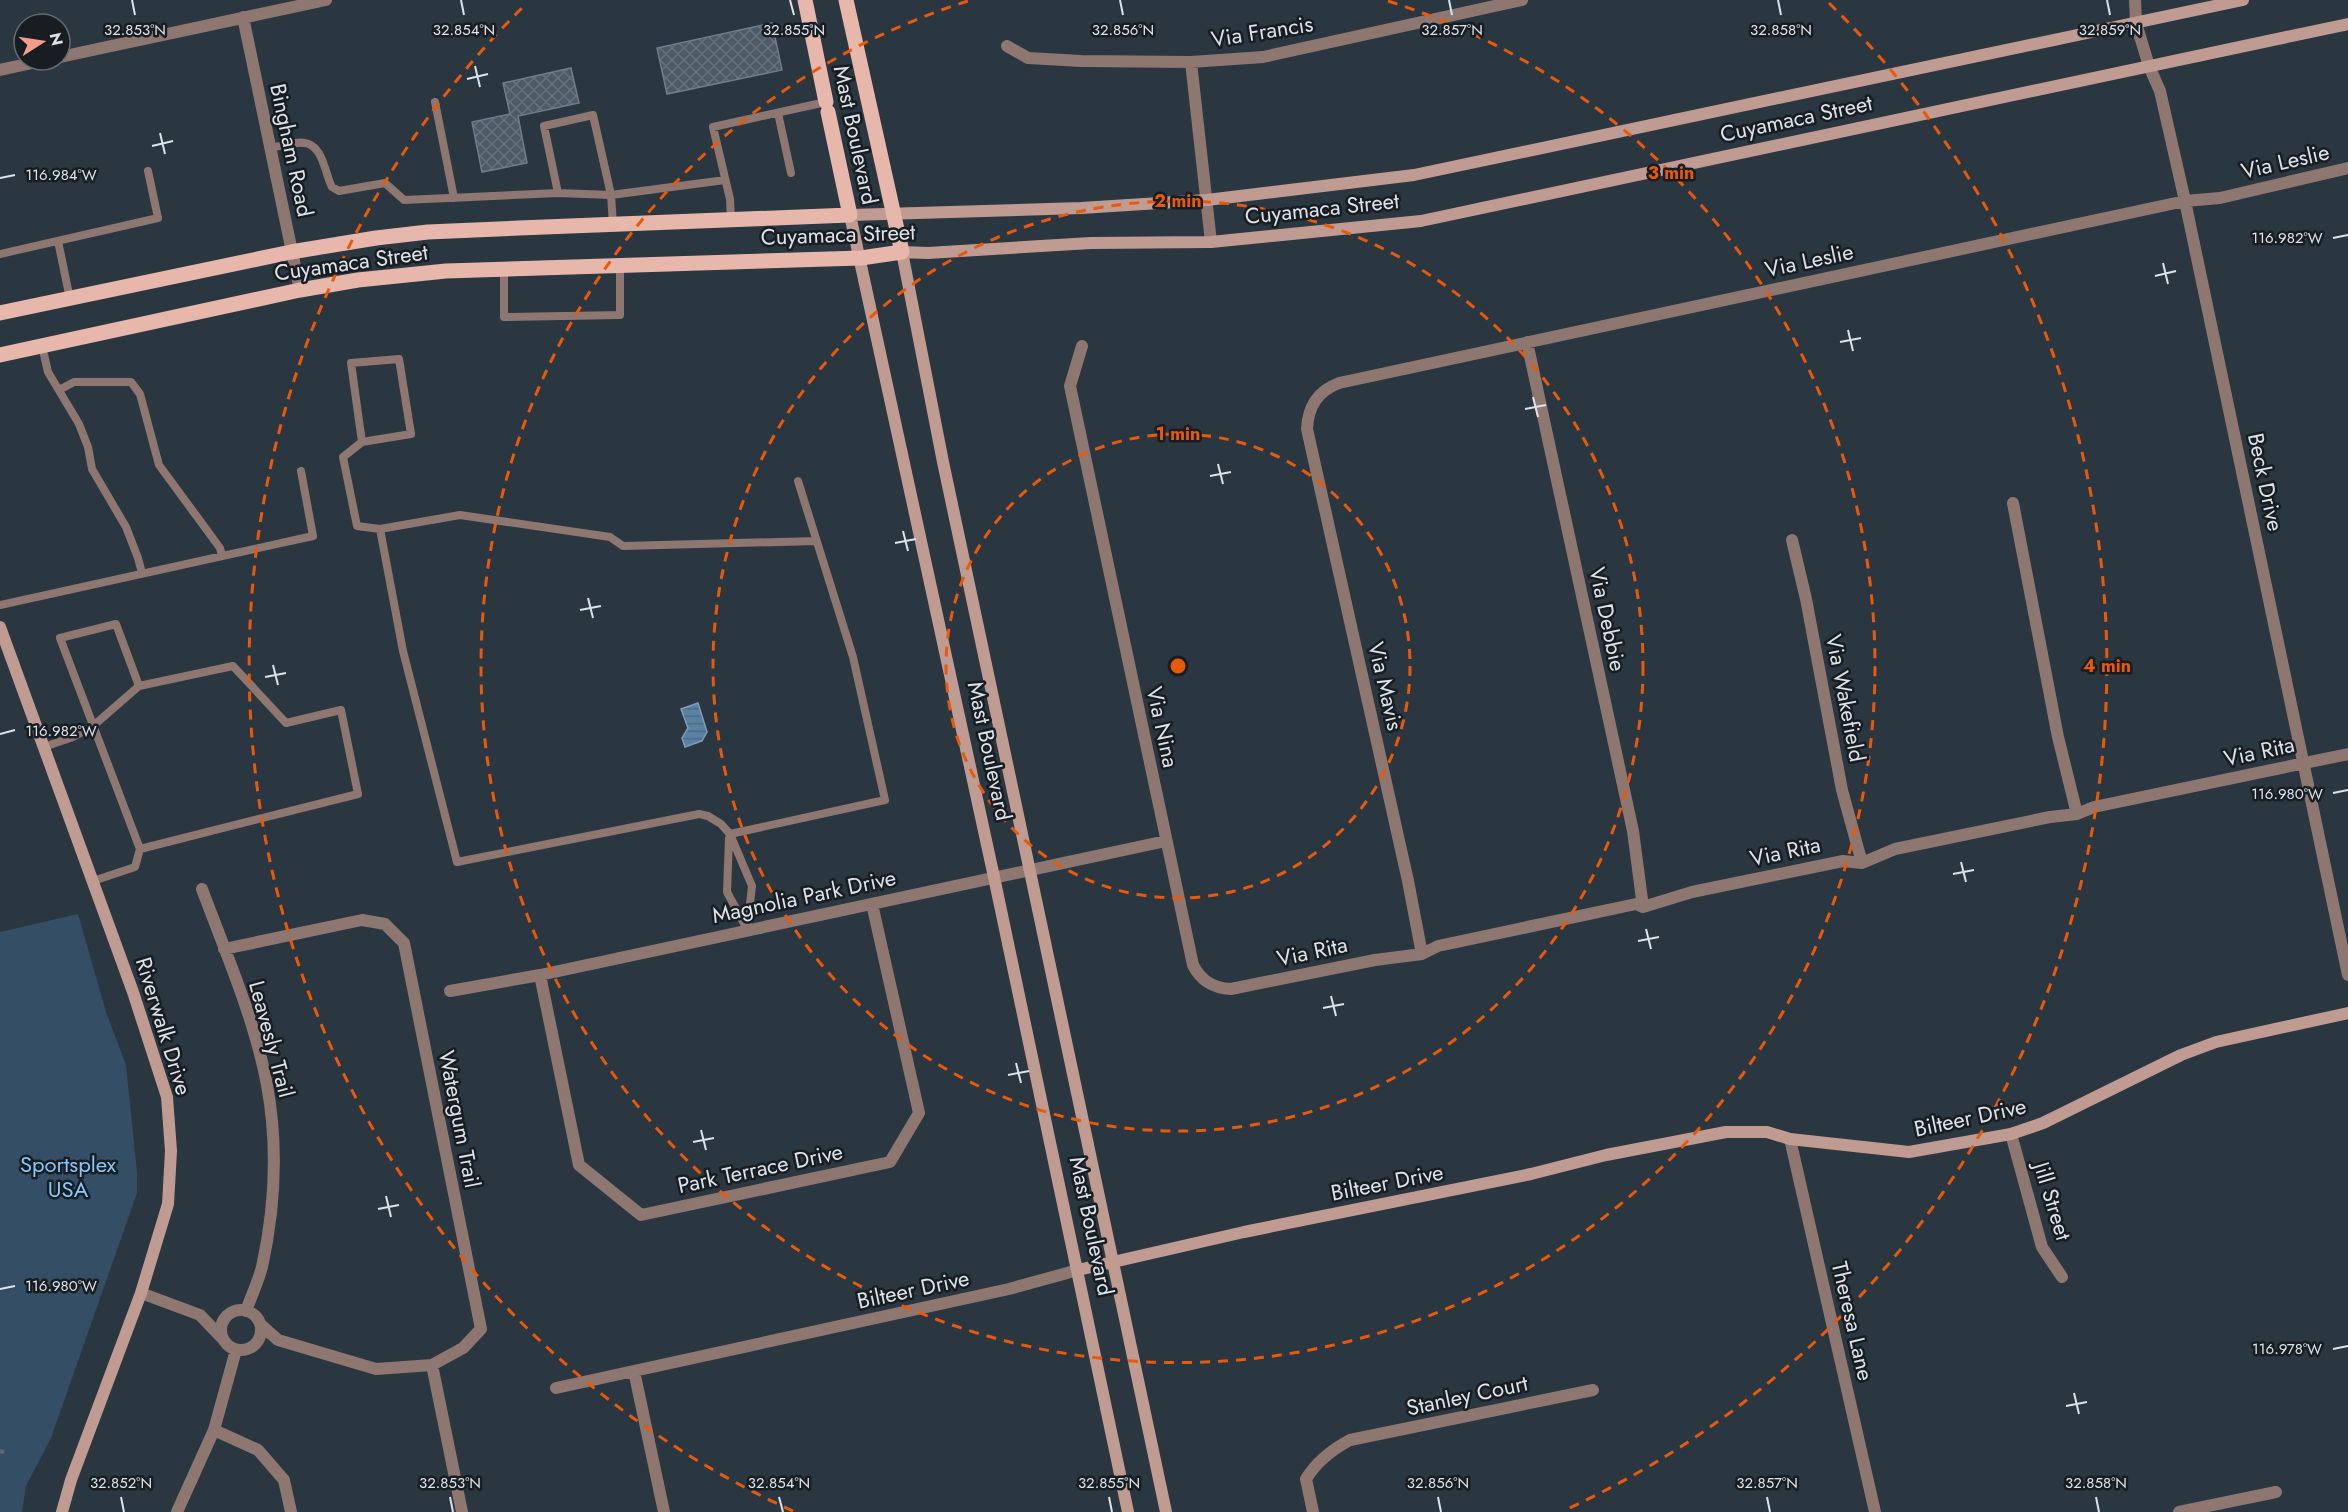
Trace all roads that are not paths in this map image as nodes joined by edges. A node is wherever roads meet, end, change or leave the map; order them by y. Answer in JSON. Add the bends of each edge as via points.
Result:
{"nodes":[{"id":1,"x":326,"y":0,"type":"edge"},
{"id":2,"x":805,"y":0,"type":"edge"},
{"id":3,"x":846,"y":0,"type":"edge"},
{"id":4,"x":1522,"y":0,"type":"edge"},
{"id":5,"x":2135,"y":0,"type":"edge"},
{"id":6,"x":2243,"y":0,"type":"edge"},
{"id":7,"x":243,"y":18,"type":"junction"},
{"id":8,"x":2136,"y":23,"type":"junction"},
{"id":9,"x":2348,"y":24,"type":"edge"},
{"id":10,"x":1007,"y":46,"type":"dead end"},
{"id":11,"x":72,"y":54,"type":"edge"},
{"id":12,"x":1191,"y":63,"type":"junction"},
{"id":13,"x":2149,"y":66,"type":"junction"},
{"id":14,"x":435,"y":102,"type":"dead end"},
{"id":15,"x":827,"y":107,"type":"junction"},
{"id":16,"x":778,"y":113,"type":"junction"},
{"id":17,"x":270,"y":148,"type":"junction"},
{"id":18,"x":2348,"y":168,"type":"edge"},
{"id":19,"x":148,"y":171,"type":"dead end"},
{"id":20,"x":791,"y":173,"type":"dead end"},
{"id":21,"x":725,"y":180,"type":"junction"},
{"id":22,"x":558,"y":193,"type":"junction"},
{"id":23,"x":611,"y":195,"type":"junction"},
{"id":24,"x":454,"y":198,"type":"junction"},
{"id":25,"x":1207,"y":200,"type":"junction"},
{"id":26,"x":2185,"y":201,"type":"junction"},
{"id":27,"x":893,"y":213,"type":"junction"},
{"id":28,"x":850,"y":215,"type":"junction"},
{"id":29,"x":731,"y":219,"type":"junction"},
{"id":30,"x":613,"y":224,"type":"junction"},
{"id":31,"x":58,"y":241,"type":"junction"},
{"id":32,"x":1212,"y":242,"type":"junction"},
{"id":33,"x":291,"y":252,"type":"junction"},
{"id":34,"x":902,"y":252,"type":"junction"},
{"id":35,"x":0,"y":254,"type":"edge"},
{"id":36,"x":861,"y":258,"type":"junction"},
{"id":37,"x":620,"y":265,"type":"junction"},
{"id":38,"x":504,"y":269,"type":"junction"},
{"id":39,"x":300,"y":290,"type":"junction"},
{"id":40,"x":70,"y":299,"type":"junction"},
{"id":41,"x":0,"y":314,"type":"edge"},
{"id":42,"x":1527,"y":342,"type":"junction"},
{"id":43,"x":42,"y":346,"type":"junction"},
{"id":44,"x":1082,"y":346,"type":"dead end"},
{"id":45,"x":0,"y":355,"type":"edge"},
{"id":46,"x":59,"y":390,"type":"junction"},
{"id":47,"x":1307,"y":429,"type":"joint"},
{"id":48,"x":362,"y":442,"type":"junction"},
{"id":49,"x":301,"y":471,"type":"dead end"},
{"id":50,"x":798,"y":482,"type":"dead end"},
{"id":51,"x":2013,"y":503,"type":"dead end"},
{"id":52,"x":380,"y":529,"type":"junction"},
{"id":53,"x":1792,"y":540,"type":"dead end"},
{"id":54,"x":816,"y":541,"type":"junction"},
{"id":55,"x":222,"y":556,"type":"junction"},
{"id":56,"x":142,"y":573,"type":"junction"},
{"id":57,"x":0,"y":605,"type":"edge"},
{"id":58,"x":0,"y":627,"type":"edge"},
{"id":59,"x":139,"y":686,"type":"junction"},
{"id":60,"x":93,"y":726,"type":"junction"},
{"id":61,"x":44,"y":747,"type":"junction"},
{"id":62,"x":2348,"y":754,"type":"edge"},
{"id":63,"x":2305,"y":763,"type":"junction"},
{"id":64,"x":2077,"y":814,"type":"junction"},
{"id":65,"x":730,"y":834,"type":"junction"},
{"id":66,"x":1166,"y":841,"type":"junction"},
{"id":67,"x":140,"y":849,"type":"junction"},
{"id":68,"x":1862,"y":863,"type":"junction"},
{"id":69,"x":1030,"y":869,"type":"junction"},
{"id":70,"x":994,"y":877,"type":"junction"},
{"id":71,"x":93,"y":881,"type":"junction"},
{"id":72,"x":202,"y":889,"type":"dead end"},
{"id":73,"x":872,"y":904,"type":"junction"},
{"id":74,"x":1643,"y":907,"type":"junction"},
{"id":75,"x":747,"y":930,"type":"junction"},
{"id":76,"x":224,"y":949,"type":"junction"},
{"id":77,"x":1422,"y":954,"type":"junction"},
{"id":78,"x":540,"y":975,"type":"junction"},
{"id":79,"x":2348,"y":975,"type":"edge"},
{"id":80,"x":1231,"y":988,"type":"joint"},
{"id":81,"x":450,"y":992,"type":"dead end"},
{"id":82,"x":2348,"y":1013,"type":"edge"},
{"id":83,"x":2011,"y":1134,"type":"junction"},
{"id":84,"x":1790,"y":1139,"type":"junction"},
{"id":85,"x":1113,"y":1262,"type":"junction"},
{"id":86,"x":1078,"y":1270,"type":"junction"},
{"id":87,"x":2062,"y":1277,"type":"dead end"},
{"id":88,"x":141,"y":1293,"type":"junction"},
{"id":89,"x":233,"y":1311,"type":"junction"},
{"id":90,"x":246,"y":1311,"type":"junction"},
{"id":91,"x":200,"y":1315,"type":"junction"},
{"id":92,"x":260,"y":1324,"type":"junction"},
{"id":93,"x":222,"y":1338,"type":"junction"},
{"id":94,"x":278,"y":1340,"type":"junction"},
{"id":95,"x":253,"y":1346,"type":"junction"},
{"id":96,"x":236,"y":1350,"type":"junction"},
{"id":97,"x":432,"y":1365,"type":"junction"},
{"id":98,"x":634,"y":1371,"type":"junction"},
{"id":99,"x":556,"y":1388,"type":"dead end"},
{"id":100,"x":1593,"y":1390,"type":"dead end"},
{"id":101,"x":214,"y":1430,"type":"junction"},
{"id":102,"x":2276,"y":1492,"type":"dead end"},
{"id":103,"x":62,"y":1512,"type":"edge"},
{"id":104,"x":177,"y":1512,"type":"edge"},
{"id":105,"x":291,"y":1512,"type":"edge"},
{"id":106,"x":462,"y":1512,"type":"edge"},
{"id":107,"x":664,"y":1512,"type":"edge"},
{"id":108,"x":1128,"y":1512,"type":"edge"},
{"id":109,"x":1166,"y":1512,"type":"edge"},
{"id":110,"x":1313,"y":1512,"type":"edge"},
{"id":111,"x":1875,"y":1512,"type":"edge"},
{"id":112,"x":2179,"y":1512,"type":"edge"}],
"edges":[{"from":1,"to":7,"type":"street"},
{"from":2,"to":15,"type":"main road","name":"Mast Boulevard"},
{"from":3,"to":27,"type":"main road","name":"Mast Boulevard"},
{"from":4,"to":12,"type":"street","name":"Via Francis","via":[[1263,57]]},
{"from":5,"to":8,"type":"street","name":"Beck Drive"},
{"from":6,"to":8,"type":"main road","name":"Cuyamaca Street"},
{"from":7,"to":11,"type":"street"},
{"from":7,"to":17,"type":"street","name":"Bingham Road"},
{"from":8,"to":13,"type":"street","name":"Beck Drive"},
{"from":8,"to":25,"type":"main road","name":"Cuyamaca Street","via":[[1414,175]]},
{"from":9,"to":13,"type":"main road","name":"Cuyamaca Street"},
{"from":10,"to":12,"type":"street","name":"Via Francis","via":[[1028,58]]},
{"from":12,"to":25,"type":"street"},
{"from":13,"to":26,"type":"street","name":"Beck Drive","via":[[2160,91]]},
{"from":13,"to":32,"type":"main road","name":"Cuyamaca Street","via":[[1421,221]]},
{"from":14,"to":24,"type":"lane"},
{"from":15,"to":16,"type":"lane"},
{"from":15,"to":28,"type":"main road","name":"Mast Boulevard"},
{"from":16,"to":20,"type":"lane"},
{"from":16,"to":21,"type":"lane","via":[[713,127]]},
{"from":17,"to":24,"type":"lane","via":[[311,143],[321,156],[332,187],[339,191],[386,183],[404,200]]},
{"from":17,"to":33,"type":"street","name":"Bingham Road"},
{"from":18,"to":26,"type":"street","name":"Via Leslie","via":[[2220,198]]},
{"from":19,"to":31,"type":"lane","via":[[158,218]]},
{"from":21,"to":23,"type":"lane"},
{"from":21,"to":29,"type":"lane"},
{"from":22,"to":23,"type":"lane"},
{"from":22,"to":23,"type":"lane","via":[[544,126],[593,115]]},
{"from":22,"to":24,"type":"lane"},
{"from":23,"to":30,"type":"lane"},
{"from":25,"to":27,"type":"main road","name":"Cuyamaca Street"},
{"from":25,"to":32,"type":"street"},
{"from":26,"to":42,"type":"street","name":"Via Leslie"},
{"from":26,"to":63,"type":"street","name":"Beck Drive"},
{"from":27,"to":28,"type":"main road","name":"Cuyamaca Street"},
{"from":27,"to":34,"type":"main road","name":"Mast Boulevard"},
{"from":28,"to":29,"type":"main road","name":"Cuyamaca Street"},
{"from":28,"to":36,"type":"main road","name":"Mast Boulevard"},
{"from":29,"to":30,"type":"main road","name":"Cuyamaca Street"},
{"from":30,"to":33,"type":"main road","name":"Cuyamaca Street","via":[[428,232]]},
{"from":31,"to":35,"type":"lane"},
{"from":31,"to":40,"type":"lane"},
{"from":32,"to":34,"type":"main road","name":"Cuyamaca Street"},
{"from":33,"to":39,"type":"street","name":"Bingham Road"},
{"from":33,"to":40,"type":"main road","name":"Cuyamaca Street"},
{"from":34,"to":36,"type":"main road","name":"Cuyamaca Street"},
{"from":34,"to":69,"type":"main road","name":"Mast Boulevard"},
{"from":36,"to":37,"type":"main road","name":"Cuyamaca Street"},
{"from":36,"to":70,"type":"main road","name":"Mast Boulevard"},
{"from":37,"to":38,"type":"main road","name":"Cuyamaca Street"},
{"from":37,"to":38,"type":"lane","via":[[620,315],[504,317]]},
{"from":38,"to":39,"type":"main road","name":"Cuyamaca Street","via":[[369,278]]},
{"from":39,"to":43,"type":"main road","name":"Cuyamaca Street"},
{"from":40,"to":41,"type":"main road","name":"Cuyamaca Street"},
{"from":42,"to":47,"type":"street","name":"Via Leslie","via":[[1331,386],[1312,404]]},
{"from":42,"to":74,"type":"street","name":"Via Debbie","via":[[1633,831]]},
{"from":43,"to":45,"type":"main road","name":"Cuyamaca Street"},
{"from":43,"to":46,"type":"lane","via":[[48,372]]},
{"from":44,"to":66,"type":"street","name":"Via Nina","via":[[1070,386]]},
{"from":46,"to":55,"type":"lane","via":[[74,382],[131,382],[140,394],[159,465]]},
{"from":46,"to":56,"type":"lane","via":[[79,424],[92,469],[126,527]]},
{"from":47,"to":77,"type":"street","name":"Via Mavis"},
{"from":48,"to":48,"type":"lane","via":[[351,363],[399,359],[411,434]]},
{"from":48,"to":52,"type":"lane","via":[[343,457],[357,526]]},
{"from":49,"to":55,"type":"lane","via":[[313,536]]},
{"from":50,"to":54,"type":"lane"},
{"from":51,"to":64,"type":"street","via":[[2058,737]]},
{"from":52,"to":54,"type":"lane","via":[[460,515],[610,537],[623,546]]},
{"from":52,"to":65,"type":"lane","via":[[403,651],[458,862],[699,814],[721,824]]},
{"from":53,"to":68,"type":"street","name":"Via Wakefield","via":[[1842,790]]},
{"from":54,"to":65,"type":"lane","via":[[853,657],[885,800]]},
{"from":55,"to":56,"type":"lane"},
{"from":56,"to":57,"type":"lane"},
{"from":58,"to":61,"type":"main road","name":"Riverwalk Drive"},
{"from":59,"to":60,"type":"lane"},
{"from":59,"to":60,"type":"lane","via":[[116,624],[60,638]]},
{"from":59,"to":67,"type":"lane","via":[[233,666],[286,723],[341,710],[358,794]]},
{"from":60,"to":61,"type":"lane"},
{"from":60,"to":67,"type":"lane"},
{"from":61,"to":71,"type":"main road","name":"Riverwalk Drive"},
{"from":62,"to":63,"type":"street","name":"Via Rita"},
{"from":63,"to":64,"type":"street","name":"Via Rita","via":[[2094,807]]},
{"from":63,"to":79,"type":"street","name":"Beck Drive"},
{"from":64,"to":68,"type":"street","name":"Via Rita","via":[[1895,849]]},
{"from":65,"to":75,"type":"lane","via":[[752,886]]},
{"from":65,"to":75,"type":"lane","via":[[727,892]]},
{"from":66,"to":69,"type":"street","name":"Magnolia Park Drive"},
{"from":66,"to":80,"type":"street","name":"Via Nina","via":[[1193,965],[1209,984]]},
{"from":67,"to":71,"type":"lane","via":[[135,867]]},
{"from":68,"to":74,"type":"street","name":"Via Rita","via":[[1843,861],[1692,892]]},
{"from":69,"to":70,"type":"street","name":"Magnolia Park Drive"},
{"from":69,"to":85,"type":"main road","name":"Mast Boulevard"},
{"from":70,"to":73,"type":"street","name":"Magnolia Park Drive"},
{"from":70,"to":86,"type":"main road","name":"Mast Boulevard"},
{"from":71,"to":88,"type":"main road","name":"Riverwalk Drive","via":[[167,1097],[171,1152],[168,1204]]},
{"from":72,"to":76,"type":"street","name":"Leavesly Trail"},
{"from":73,"to":75,"type":"street","name":"Magnolia Park Drive"},
{"from":73,"to":78,"type":"street","name":"Park Terrace Drive","via":[[919,1113],[890,1162],[641,1215],[579,1165]]},
{"from":74,"to":77,"type":"street","name":"Via Rita","via":[[1636,904],[1438,946]]},
{"from":75,"to":78,"type":"street","name":"Magnolia Park Drive"},
{"from":76,"to":90,"type":"street","name":"Leavesly Trail","via":[[267,1085],[275,1159],[261,1270]]},
{"from":76,"to":97,"type":"street","name":"Watergum Trail","via":[[362,920],[385,924],[404,944],[481,1329],[463,1348]]},
{"from":77,"to":80,"type":"street","name":"Via Rita"},
{"from":78,"to":81,"type":"street","name":"Magnolia Park Drive"},
{"from":82,"to":83,"type":"main road","name":"Bilteer Drive","via":[[2216,1042],[2181,1054],[2043,1123]]},
{"from":83,"to":84,"type":"main road","name":"Bilteer Drive","via":[[1909,1152]]},
{"from":83,"to":87,"type":"street","name":"Jill Street","via":[[2042,1247]]},
{"from":84,"to":85,"type":"main road","name":"Bilteer Drive","via":[[1767,1132],[1685,1138]]},
{"from":84,"to":111,"type":"street","name":"Theresa Lane"},
{"from":85,"to":86,"type":"main road","name":"Bilteer Drive"},
{"from":85,"to":109,"type":"main road","name":"Mast Boulevard"},
{"from":86,"to":98,"type":"street","name":"Bilteer Drive","via":[[1009,1289]]},
{"from":86,"to":108,"type":"main road","name":"Mast Boulevard"},
{"from":88,"to":91,"type":"street"},
{"from":88,"to":103,"type":"main road","name":"Riverwalk Drive"},
{"from":89,"to":90,"type":"street"},
{"from":89,"to":91,"type":"street"},
{"from":89,"to":93,"type":"street","via":[[223,1320]]},
{"from":90,"to":92,"type":"street"},
{"from":91,"to":93,"type":"street"},
{"from":92,"to":94,"type":"street"},
{"from":92,"to":95,"type":"street","via":[[260,1337]]},
{"from":93,"to":96,"type":"street"},
{"from":94,"to":95,"type":"street"},
{"from":94,"to":97,"type":"street","via":[[376,1369]]},
{"from":95,"to":96,"type":"street"},
{"from":96,"to":101,"type":"street"},
{"from":97,"to":106,"type":"street"},
{"from":98,"to":99,"type":"street","name":"Bilteer Drive"},
{"from":98,"to":107,"type":"street"},
{"from":100,"to":110,"type":"street","name":"Stanley Court","via":[[1350,1440],[1316,1464],[1306,1479]]},
{"from":101,"to":104,"type":"street"},
{"from":101,"to":105,"type":"street","via":[[258,1450],[284,1480]]},
{"from":102,"to":112,"type":"street"}]}
